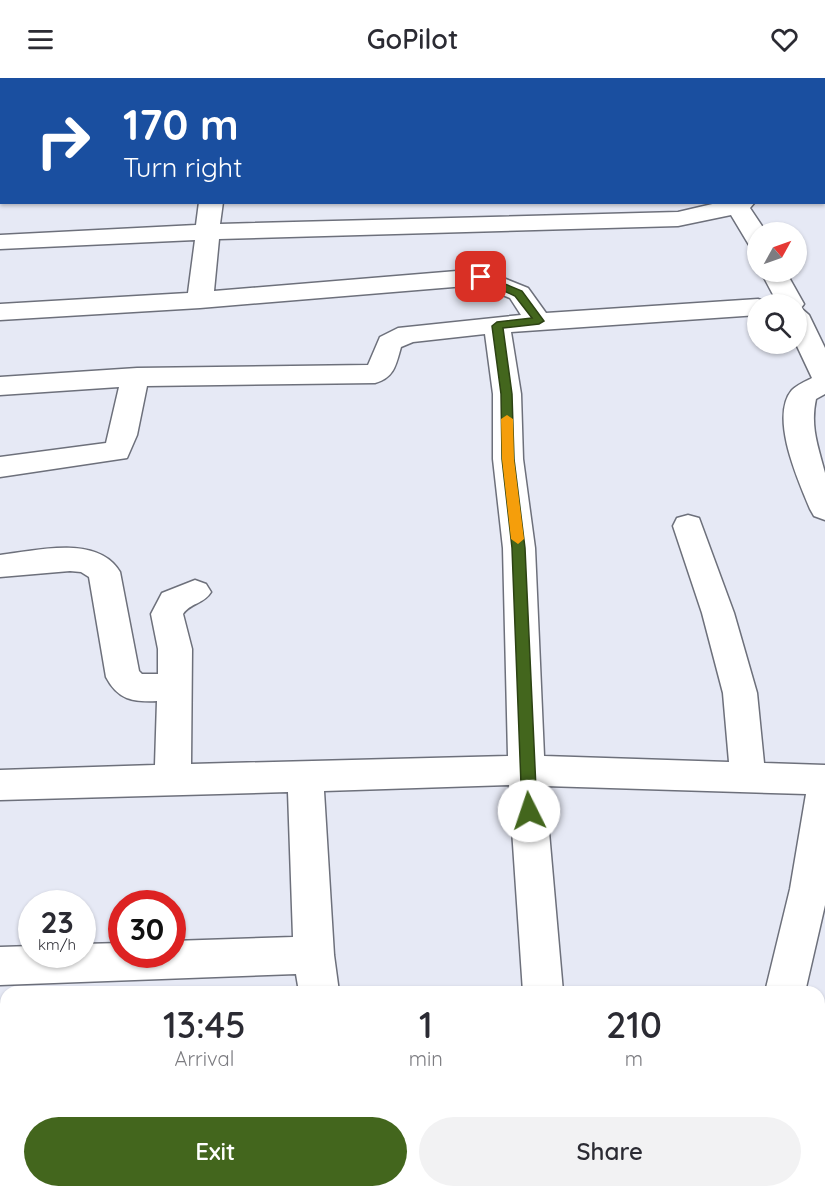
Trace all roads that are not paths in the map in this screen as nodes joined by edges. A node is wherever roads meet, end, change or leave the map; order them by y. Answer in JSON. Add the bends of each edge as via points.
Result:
{"nodes":[{"id":1,"x":210,"y":204,"type":"edge"},
{"id":2,"x":736,"y":204,"type":"edge"},
{"id":3,"x":739,"y":204,"type":"edge"},
{"id":4,"x":748,"y":222,"type":"edge"},
{"id":5,"x":209,"y":232,"type":"junction"},
{"id":6,"x":470,"y":241,"type":"edge"},
{"id":7,"x":0,"y":242,"type":"edge"},
{"id":8,"x":200,"y":300,"type":"junction"},
{"id":9,"x":747,"y":308,"type":"edge"},
{"id":10,"x":0,"y":312,"type":"edge"},
{"id":11,"x":539,"y":321,"type":"junction"},
{"id":12,"x":497,"y":326,"type":"junction"},
{"id":13,"x":807,"y":338,"type":"edge"},
{"id":14,"x":825,"y":376,"type":"edge"},
{"id":15,"x":137,"y":377,"type":"junction"},
{"id":16,"x":825,"y":382,"type":"edge"},
{"id":17,"x":0,"y":386,"type":"edge"},
{"id":18,"x":0,"y":467,"type":"edge"},
{"id":19,"x":825,"y":509,"type":"edge"},
{"id":20,"x":688,"y":526,"type":"dead end"},
{"id":21,"x":0,"y":566,"type":"edge"},
{"id":22,"x":195,"y":592,"type":"dead end"},
{"id":23,"x":174,"y":687,"type":"junction"},
{"id":24,"x":527,"y":770,"type":"junction"},
{"id":25,"x":305,"y":777,"type":"junction"},
{"id":26,"x":748,"y":779,"type":"junction"},
{"id":27,"x":173,"y":780,"type":"junction"},
{"id":28,"x":825,"y":782,"type":"edge"},
{"id":29,"x":0,"y":785,"type":"edge"},
{"id":30,"x":0,"y":966,"type":"edge"},
{"id":31,"x":316,"y":973,"type":"edge"},
{"id":32,"x":543,"y":986,"type":"edge"},
{"id":33,"x":786,"y":986,"type":"edge"}],
"edges":[{"from":1,"to":5,"type":"street"},
{"from":2,"to":6,"type":"street","via":[[715,213],[678,219]]},
{"from":3,"to":4,"type":"street"},
{"from":5,"to":6,"type":"street"},
{"from":5,"to":7,"type":"street"},
{"from":5,"to":8,"type":"street"},
{"from":6,"to":8,"type":"street"},
{"from":6,"to":11,"type":"street","via":[[519,293]]},
{"from":8,"to":10,"type":"street"},
{"from":9,"to":11,"type":"street"},
{"from":11,"to":12,"type":"street"},
{"from":12,"to":15,"type":"street","via":[[396,337],[389,343],[382,368],[375,374]]},
{"from":12,"to":24,"type":"street","via":[[507,394],[508,459],[519,548]]},
{"from":13,"to":14,"type":"street"},
{"from":15,"to":17,"type":"street"},
{"from":15,"to":18,"type":"street","via":[[117,451]]},
{"from":16,"to":19,"type":"street","via":[[802,395],[798,412],[799,445]]},
{"from":20,"to":26,"type":"street","via":[[740,693]]},
{"from":21,"to":23,"type":"street","via":[[69,559],[99,566],[104,572],[123,677],[135,688]]},
{"from":22,"to":23,"type":"street","via":[[173,603],[167,614],[175,650]]},
{"from":23,"to":27,"type":"street"},
{"from":24,"to":25,"type":"street"},
{"from":24,"to":26,"type":"street"},
{"from":24,"to":32,"type":"street"},
{"from":25,"to":27,"type":"street"},
{"from":25,"to":31,"type":"street"},
{"from":26,"to":28,"type":"street"},
{"from":27,"to":29,"type":"street"},
{"from":28,"to":33,"type":"street","via":[[807,903]]},
{"from":30,"to":31,"type":"street"}]}
